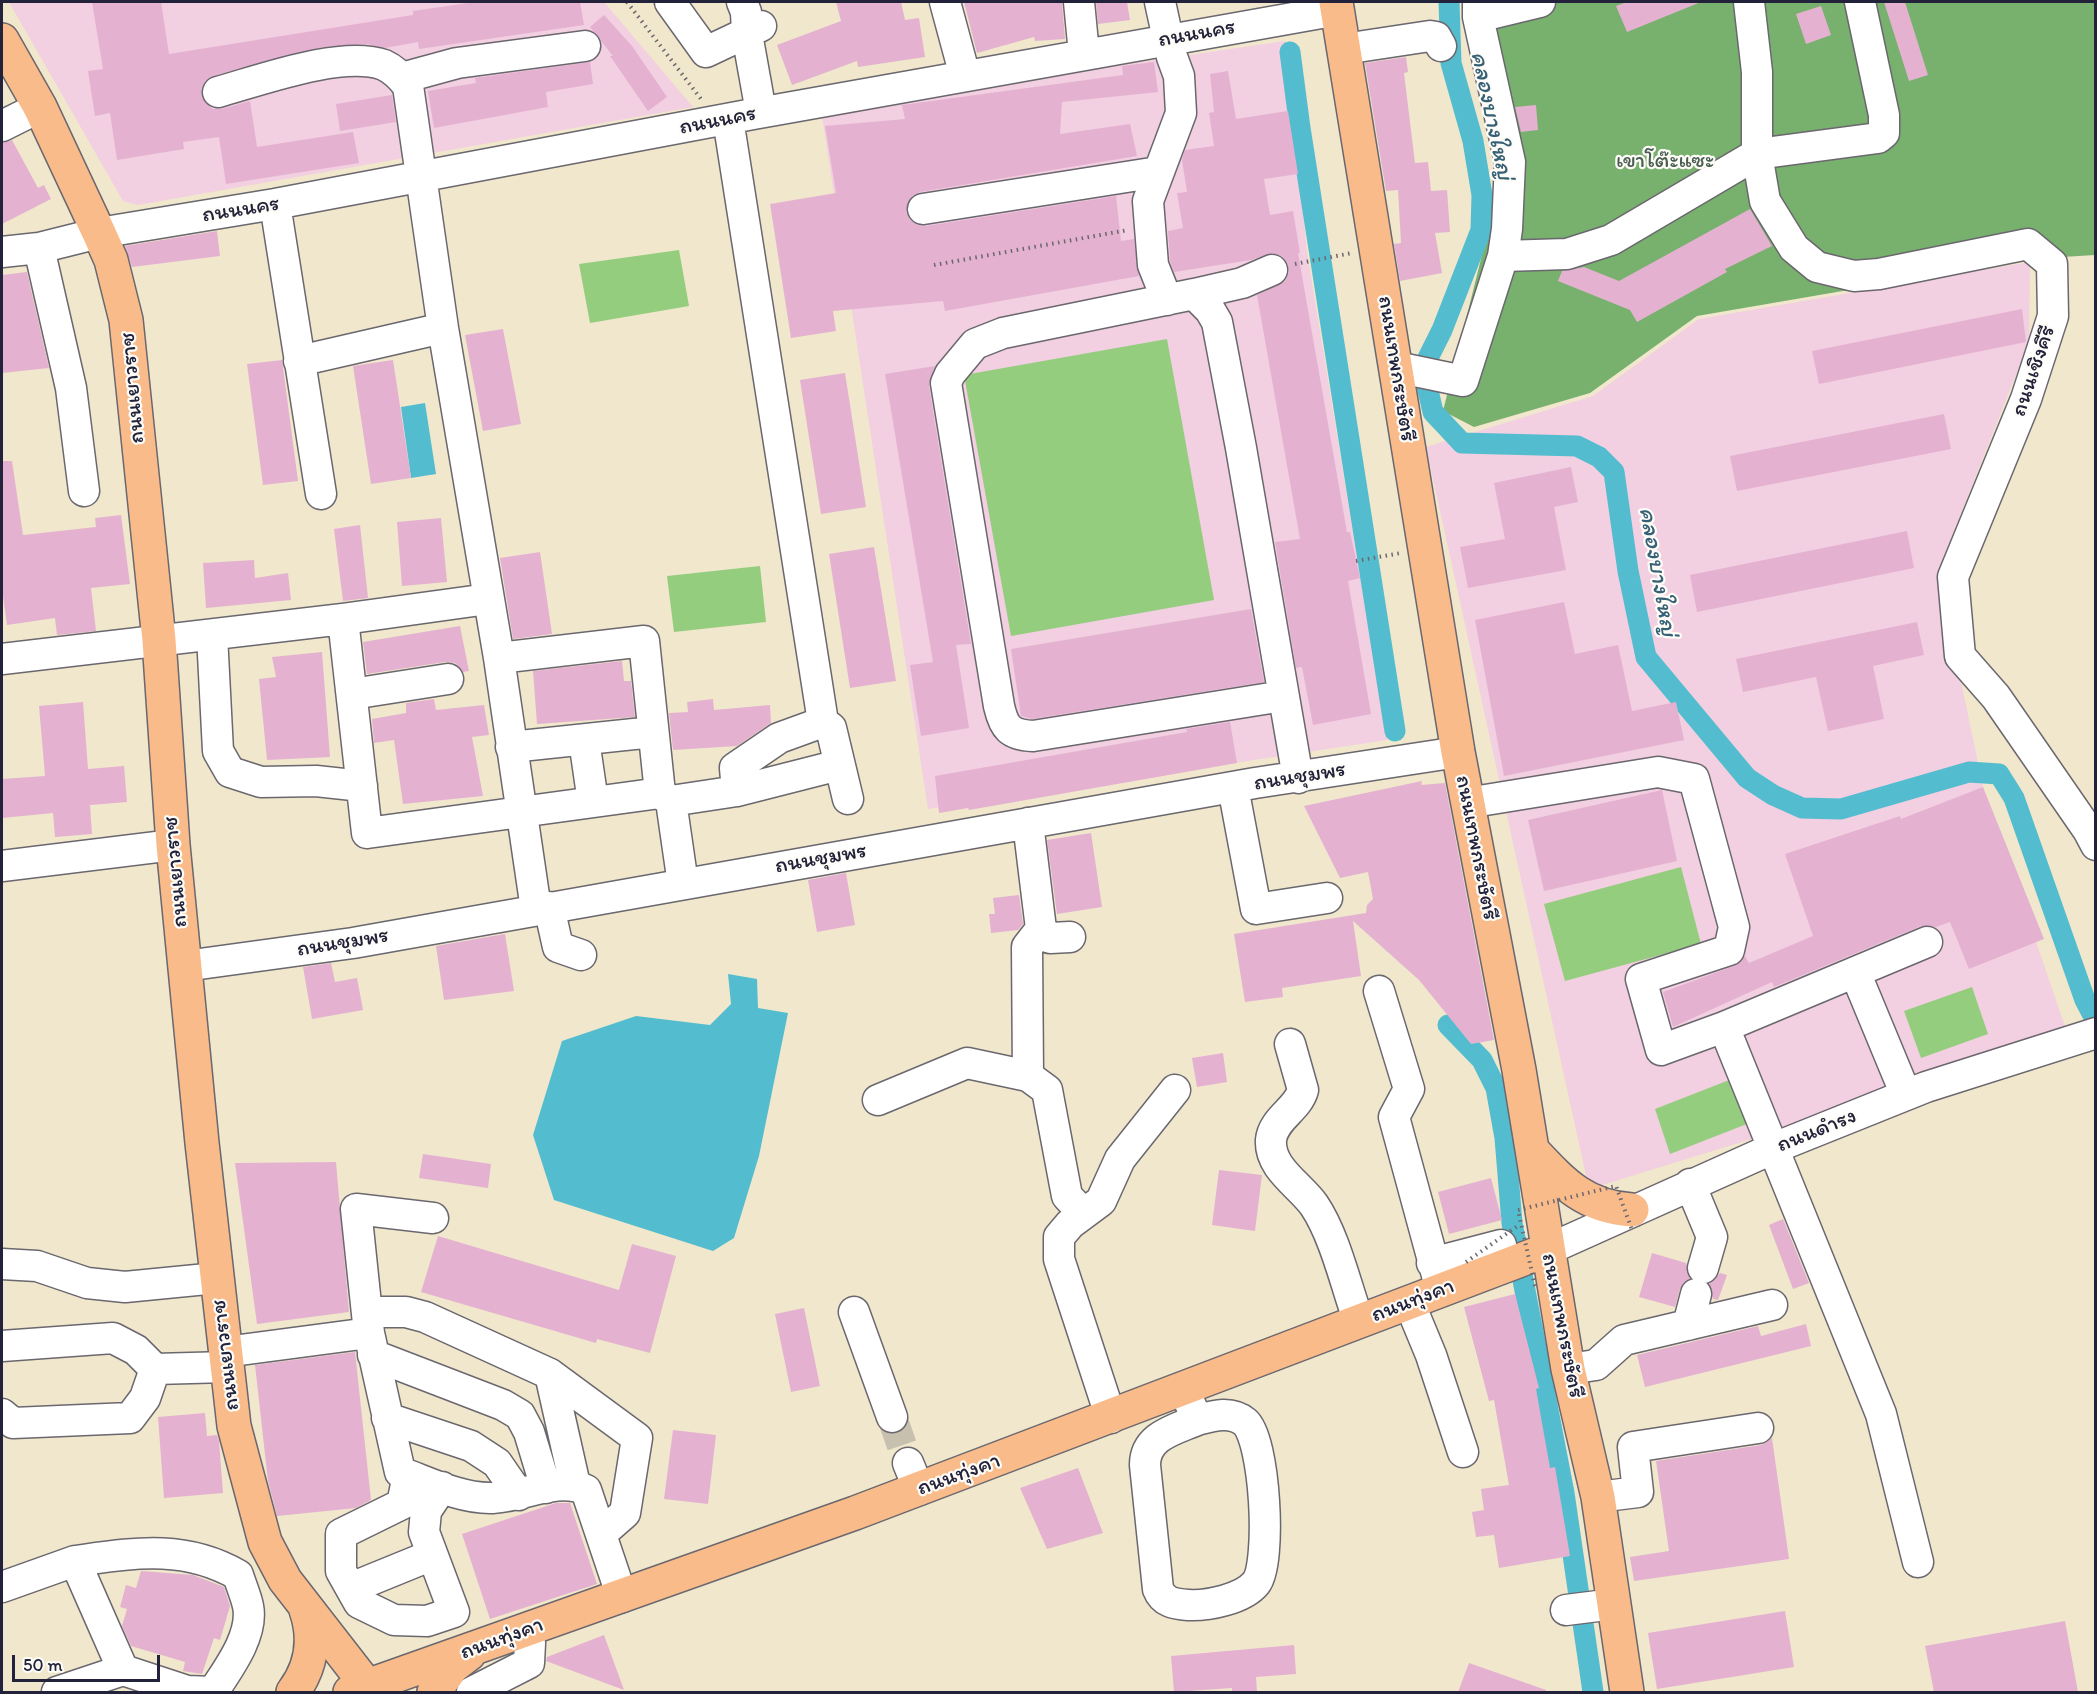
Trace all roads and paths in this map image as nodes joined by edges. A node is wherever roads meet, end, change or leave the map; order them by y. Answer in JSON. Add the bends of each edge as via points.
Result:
{"nodes":[{"id":1,"x":627,"y":2,"type":"edge"},
{"id":2,"x":670,"y":2,"type":"edge"},
{"id":3,"x":945,"y":2,"type":"edge"},
{"id":4,"x":1079,"y":2,"type":"edge"},
{"id":5,"x":1160,"y":2,"type":"edge"},
{"id":6,"x":1540,"y":2,"type":"edge"},
{"id":7,"x":1749,"y":2,"type":"edge"},
{"id":8,"x":1860,"y":2,"type":"edge"},
{"id":9,"x":1337,"y":6,"type":"edge"},
{"id":10,"x":749,"y":18,"type":"edge"},
{"id":11,"x":1478,"y":26,"type":"edge"},
{"id":12,"x":1168,"y":39,"type":"junction"},
{"id":13,"x":2,"y":40,"type":"edge"},
{"id":14,"x":585,"y":46,"type":"dead end"},
{"id":15,"x":1441,"y":46,"type":"dead end"},
{"id":16,"x":1344,"y":49,"type":"junction"},
{"id":17,"x":1084,"y":54,"type":"junction"},
{"id":18,"x":965,"y":76,"type":"junction"},
{"id":19,"x":402,"y":78,"type":"junction"},
{"id":20,"x":218,"y":92,"type":"dead end"},
{"id":21,"x":701,"y":100,"type":"dead end"},
{"id":22,"x":40,"y":107,"type":"junction"},
{"id":23,"x":770,"y":111,"type":"junction"},
{"id":24,"x":728,"y":119,"type":"junction"},
{"id":25,"x":2,"y":126,"type":"edge"},
{"id":26,"x":1757,"y":154,"type":"junction"},
{"id":27,"x":1158,"y":172,"type":"junction"},
{"id":28,"x":420,"y":177,"type":"junction"},
{"id":29,"x":275,"y":204,"type":"junction"},
{"id":30,"x":923,"y":209,"type":"dead end"},
{"id":31,"x":1150,"y":226,"type":"junction"},
{"id":32,"x":99,"y":233,"type":"junction"},
{"id":33,"x":39,"y":248,"type":"junction"},
{"id":34,"x":2,"y":252,"type":"edge"},
{"id":35,"x":1341,"y":255,"type":"dead end"},
{"id":36,"x":1503,"y":256,"type":"junction"},
{"id":37,"x":1302,"y":263,"type":"dead end"},
{"id":38,"x":934,"y":265,"type":"dead end"},
{"id":39,"x":1272,"y":270,"type":"dead end"},
{"id":40,"x":1181,"y":297,"type":"junction"},
{"id":41,"x":443,"y":328,"type":"junction"},
{"id":42,"x":299,"y":361,"type":"junction"},
{"id":43,"x":1400,"y":368,"type":"junction"},
{"id":44,"x":84,"y":491,"type":"dead end"},
{"id":45,"x":321,"y":494,"type":"dead end"},
{"id":46,"x":1387,"y":555,"type":"dead end"},
{"id":47,"x":1356,"y":561,"type":"dead end"},
{"id":48,"x":488,"y":599,"type":"junction"},
{"id":49,"x":343,"y":619,"type":"junction"},
{"id":50,"x":212,"y":635,"type":"junction"},
{"id":51,"x":159,"y":640,"type":"junction"},
{"id":52,"x":499,"y":658,"type":"junction"},
{"id":53,"x":2,"y":659,"type":"edge"},
{"id":54,"x":448,"y":679,"type":"dead end"},
{"id":55,"x":352,"y":694,"type":"junction"},
{"id":56,"x":1283,"y":696,"type":"junction"},
{"id":57,"x":823,"y":722,"type":"junction"},
{"id":58,"x":653,"y":732,"type":"junction"},
{"id":59,"x":584,"y":740,"type":"junction"},
{"id":60,"x":511,"y":747,"type":"junction"},
{"id":61,"x":1458,"y":752,"type":"junction"},
{"id":62,"x":839,"y":765,"type":"junction"},
{"id":63,"x":1298,"y":778,"type":"junction"},
{"id":64,"x":362,"y":786,"type":"junction"},
{"id":65,"x":1233,"y":788,"type":"junction"},
{"id":66,"x":737,"y":791,"type":"junction"},
{"id":67,"x":666,"y":797,"type":"junction"},
{"id":68,"x":848,"y":799,"type":"dead end"},
{"id":69,"x":593,"y":802,"type":"junction"},
{"id":70,"x":1467,"y":803,"type":"junction"},
{"id":71,"x":522,"y":813,"type":"junction"},
{"id":72,"x":1028,"y":823,"type":"junction"},
{"id":73,"x":173,"y":845,"type":"junction"},
{"id":74,"x":2096,"y":845,"type":"edge"},
{"id":75,"x":2,"y":866,"type":"edge"},
{"id":76,"x":683,"y":884,"type":"junction"},
{"id":77,"x":1328,"y":898,"type":"dead end"},
{"id":78,"x":543,"y":908,"type":"junction"},
{"id":79,"x":1041,"y":929,"type":"junction"},
{"id":80,"x":1070,"y":937,"type":"dead end"},
{"id":81,"x":1927,"y":942,"type":"dead end"},
{"id":82,"x":581,"y":955,"type":"dead end"},
{"id":83,"x":185,"y":966,"type":"junction"},
{"id":84,"x":1855,"y":972,"type":"junction"},
{"id":85,"x":1379,"y":991,"type":"dead end"},
{"id":86,"x":1724,"y":1027,"type":"junction"},
{"id":87,"x":2083,"y":1037,"type":"edge"},
{"id":88,"x":1290,"y":1044,"type":"dead end"},
{"id":89,"x":1028,"y":1076,"type":"junction"},
{"id":90,"x":1175,"y":1090,"type":"dead end"},
{"id":91,"x":1906,"y":1095,"type":"junction"},
{"id":92,"x":878,"y":1100,"type":"dead end"},
{"id":93,"x":1115,"y":1127,"type":"dead end"},
{"id":94,"x":1773,"y":1148,"type":"junction"},
{"id":95,"x":1533,"y":1151,"type":"junction"},
{"id":96,"x":1120,"y":1159,"type":"junction"},
{"id":97,"x":1690,"y":1184,"type":"junction"},
{"id":98,"x":1083,"y":1213,"type":"junction"},
{"id":99,"x":433,"y":1218,"type":"dead end"},
{"id":100,"x":1632,"y":1220,"type":"junction"},
{"id":101,"x":1524,"y":1254,"type":"junction"},
{"id":102,"x":1466,"y":1262,"type":"dead end"},
{"id":103,"x":2,"y":1264,"type":"edge"},
{"id":104,"x":1437,"y":1277,"type":"junction"},
{"id":105,"x":217,"y":1278,"type":"junction"},
{"id":106,"x":1409,"y":1302,"type":"junction"},
{"id":107,"x":1772,"y":1305,"type":"dead end"},
{"id":108,"x":854,"y":1312,"type":"dead end"},
{"id":109,"x":1359,"y":1322,"type":"junction"},
{"id":110,"x":1688,"y":1324,"type":"junction"},
{"id":111,"x":370,"y":1333,"type":"junction"},
{"id":112,"x":2,"y":1346,"type":"edge"},
{"id":113,"x":226,"y":1360,"type":"junction"},
{"id":114,"x":155,"y":1369,"type":"junction"},
{"id":115,"x":1568,"y":1369,"type":"junction"},
{"id":116,"x":550,"y":1374,"type":"junction"},
{"id":117,"x":1184,"y":1389,"type":"junction"},
{"id":118,"x":2,"y":1414,"type":"edge"},
{"id":119,"x":892,"y":1417,"type":"tunnel mouth"},
{"id":120,"x":387,"y":1418,"type":"junction"},
{"id":121,"x":1111,"y":1418,"type":"junction"},
{"id":122,"x":1197,"y":1420,"type":"junction"},
{"id":123,"x":1758,"y":1428,"type":"dead end"},
{"id":124,"x":1463,"y":1452,"type":"dead end"},
{"id":125,"x":408,"y":1475,"type":"junction"},
{"id":126,"x":442,"y":1487,"type":"junction"},
{"id":127,"x":547,"y":1490,"type":"junction"},
{"id":128,"x":1598,"y":1497,"type":"junction"},
{"id":129,"x":601,"y":1534,"type":"junction"},
{"id":130,"x":271,"y":1554,"type":"junction"},
{"id":131,"x":116,"y":1555,"type":"junction"},
{"id":132,"x":432,"y":1555,"type":"junction"},
{"id":133,"x":75,"y":1561,"type":"junction"},
{"id":134,"x":1918,"y":1562,"type":"dead end"},
{"id":135,"x":238,"y":1575,"type":"junction"},
{"id":136,"x":2,"y":1587,"type":"edge"},
{"id":137,"x":351,"y":1588,"type":"junction"},
{"id":138,"x":622,"y":1597,"type":"junction"},
{"id":139,"x":94,"y":1605,"type":"junction"},
{"id":140,"x":305,"y":1607,"type":"junction"},
{"id":141,"x":525,"y":1630,"type":"junction"},
{"id":142,"x":477,"y":1648,"type":"junction"},
{"id":143,"x":123,"y":1670,"type":"junction"},
{"id":144,"x":363,"y":1691,"type":"edge"},
{"id":145,"x":57,"y":1692,"type":"edge"},
{"id":146,"x":293,"y":1692,"type":"edge"},
{"id":147,"x":434,"y":1692,"type":"edge"},
{"id":148,"x":472,"y":1692,"type":"edge"},
{"id":149,"x":1627,"y":1692,"type":"edge"}],
"edges":[{"from":1,"to":21,"type":"path"},
{"from":2,"to":10,"type":"street","via":[[706,52]]},
{"from":3,"to":18,"type":"street"},
{"from":4,"to":17,"type":"street"},
{"from":5,"to":12,"type":"street"},
{"from":6,"to":11,"type":"street"},
{"from":7,"to":26,"type":"street","name":"ถนนเชิงคีรี","via":[[1756,72]]},
{"from":8,"to":26,"type":"street","via":[[1883,107],[1884,133],[1878,138]]},
{"from":9,"to":12,"type":"street","name":"ถนนนคร"},
{"from":9,"to":16,"type":"main road","name":"ถนนเทพกระษัตรี"},
{"from":10,"to":23,"type":"street"},
{"from":11,"to":36,"type":"street","via":[[1510,162]]},
{"from":12,"to":17,"type":"street","name":"ถนนนคร"},
{"from":12,"to":27,"type":"street","via":[[1179,76],[1181,113]]},
{"from":13,"to":22,"type":"main road","name":"ถนนเยาวราช"},
{"from":14,"to":19,"type":"street","via":[[457,63]]},
{"from":15,"to":16,"type":"street","via":[[1436,37],[1430,36]]},
{"from":16,"to":43,"type":"main road","name":"ถนนเทพกระษัตรี"},
{"from":17,"to":18,"type":"street","name":"ถนนนคร"},
{"from":18,"to":23,"type":"street","name":"ถนนนคร"},
{"from":19,"to":20,"type":"street","via":[[385,66],[346,61]]},
{"from":19,"to":28,"type":"street","via":[[413,109]]},
{"from":22,"to":25,"type":"street"},
{"from":22,"to":32,"type":"main road","name":"ถนนเยาวราช"},
{"from":23,"to":24,"type":"street","name":"ถนนนคร"},
{"from":24,"to":28,"type":"street","name":"ถนนนคร"},
{"from":24,"to":57,"type":"street"},
{"from":26,"to":36,"type":"street","via":[[1611,240],[1567,254]]},
{"from":26,"to":74,"type":"street","name":"ถนนเชิงคีรี","via":[[1765,201],[1794,248],[1817,267],[1854,276],[1879,274],[2028,244],[2052,264],[2053,316],[2026,399],[1953,578],[1960,657],[1996,697]]},
{"from":27,"to":30,"type":"street"},
{"from":27,"to":31,"type":"street","via":[[1148,201]]},
{"from":28,"to":29,"type":"street","name":"ถนนนคร"},
{"from":28,"to":41,"type":"street"},
{"from":29,"to":32,"type":"street","name":"ถนนนคร"},
{"from":29,"to":42,"type":"street"},
{"from":31,"to":38,"type":"path"},
{"from":31,"to":40,"type":"street","via":[[1153,265]]},
{"from":32,"to":33,"type":"street","name":"ถนนนคร"},
{"from":32,"to":51,"type":"main road","name":"ถนนเยาวราช","via":[[111,260],[126,320]]},
{"from":33,"to":34,"type":"street","name":"ถนนนคร"},
{"from":33,"to":44,"type":"street","via":[[71,388]]},
{"from":35,"to":37,"type":"path"},
{"from":36,"to":43,"type":"street","via":[[1463,381]]},
{"from":39,"to":40,"type":"street","via":[[1242,283]]},
{"from":40,"to":56,"type":"street","via":[[1210,310],[1217,322]]},
{"from":40,"to":56,"type":"street","via":[[1003,333],[975,344],[946,383],[1002,722],[1008,731],[1033,736]]},
{"from":41,"to":42,"type":"street"},
{"from":41,"to":48,"type":"street"},
{"from":42,"to":45,"type":"street"},
{"from":43,"to":61,"type":"main road","name":"ถนนเทพกระษัตรี"},
{"from":46,"to":47,"type":"path"},
{"from":48,"to":49,"type":"street"},
{"from":48,"to":52,"type":"street"},
{"from":49,"to":50,"type":"street"},
{"from":49,"to":55,"type":"street"},
{"from":50,"to":51,"type":"street"},
{"from":50,"to":64,"type":"street","via":[[218,751],[230,772],[261,782],[316,781]]},
{"from":51,"to":53,"type":"street"},
{"from":51,"to":73,"type":"main road","name":"ถนนเยาวราช"},
{"from":52,"to":58,"type":"street","via":[[644,640]]},
{"from":52,"to":60,"type":"street"},
{"from":54,"to":55,"type":"street"},
{"from":55,"to":64,"type":"street"},
{"from":56,"to":63,"type":"street"},
{"from":57,"to":62,"type":"street","via":[[831,728]]},
{"from":57,"to":66,"type":"street","via":[[779,738],[735,768]]},
{"from":58,"to":59,"type":"street"},
{"from":58,"to":67,"type":"street"},
{"from":59,"to":60,"type":"street"},
{"from":59,"to":69,"type":"street"},
{"from":60,"to":71,"type":"street"},
{"from":61,"to":63,"type":"street","name":"ถนนชุมพร"},
{"from":61,"to":70,"type":"main road","name":"ถนนเทพกระษัตรี"},
{"from":62,"to":66,"type":"street"},
{"from":62,"to":68,"type":"street"},
{"from":63,"to":65,"type":"street","name":"ถนนชุมพร"},
{"from":64,"to":71,"type":"street","via":[[368,833]]},
{"from":65,"to":72,"type":"street","name":"ถนนชุมพร"},
{"from":65,"to":77,"type":"street","via":[[1256,909]]},
{"from":66,"to":67,"type":"street"},
{"from":67,"to":69,"type":"street"},
{"from":67,"to":76,"type":"street"},
{"from":69,"to":71,"type":"street"},
{"from":70,"to":86,"type":"street","via":[[1658,772],[1694,779],[1734,927],[1729,950],[1641,979],[1661,1050]]},
{"from":70,"to":95,"type":"main road","name":"ถนนเทพกระษัตรี"},
{"from":71,"to":78,"type":"street"},
{"from":72,"to":76,"type":"street","name":"ถนนชุมพร"},
{"from":72,"to":79,"type":"street"},
{"from":73,"to":75,"type":"street"},
{"from":73,"to":83,"type":"main road","name":"ถนนเยาวราช"},
{"from":76,"to":78,"type":"street","name":"ถนนชุมพร"},
{"from":78,"to":82,"type":"street","via":[[558,947]]},
{"from":78,"to":83,"type":"street","name":"ถนนชุมพร","via":[[352,942]]},
{"from":79,"to":80,"type":"street","via":[[1050,938]]},
{"from":79,"to":89,"type":"street","via":[[1027,947]]},
{"from":81,"to":84,"type":"street"},
{"from":83,"to":105,"type":"main road","name":"ถนนเยาวราช"},
{"from":84,"to":86,"type":"street"},
{"from":84,"to":91,"type":"street"},
{"from":85,"to":104,"type":"street","via":[[1409,1089],[1394,1117]]},
{"from":86,"to":94,"type":"street"},
{"from":87,"to":91,"type":"street","name":"ถนนดำรง"},
{"from":88,"to":109,"type":"street","via":[[1303,1093],[1274,1131],[1272,1148],[1281,1168],[1319,1215]]},
{"from":89,"to":92,"type":"street","via":[[968,1063]]},
{"from":89,"to":98,"type":"street","via":[[1047,1090],[1067,1196]]},
{"from":90,"to":96,"type":"street"},
{"from":91,"to":94,"type":"street","name":"ถนนดำรง"},
{"from":93,"to":96,"type":"street"},
{"from":94,"to":97,"type":"street","name":"ถนนดำรง"},
{"from":94,"to":134,"type":"street","via":[[1881,1414]]},
{"from":95,"to":100,"type":"main road","via":[[1561,1181]]},
{"from":95,"to":101,"type":"main road","name":"ถนนเทพกระษัตรี"},
{"from":96,"to":98,"type":"street","via":[[1101,1201]]},
{"from":97,"to":100,"type":"street","name":"ถนนดำรง"},
{"from":97,"to":110,"type":"street","via":[[1712,1237]]},
{"from":98,"to":121,"type":"street","via":[[1059,1237],[1059,1259]]},
{"from":99,"to":111,"type":"street","via":[[356,1209]]},
{"from":100,"to":101,"type":"street","name":"ถนนดำรง"},
{"from":100,"to":101,"type":"path","bridge":true,"via":[[1616,1186],[1518,1210]]},
{"from":101,"to":102,"type":"path","bridge":true},
{"from":101,"to":104,"type":"main road","name":"ถนนทุ่งคา"},
{"from":101,"to":115,"type":"main road","name":"ถนนเทพกระษัตรี"},
{"from":103,"to":105,"type":"street","via":[[37,1266],[87,1283],[125,1287]]},
{"from":104,"to":106,"type":"main road","name":"ถนนทุ่งคา"},
{"from":105,"to":113,"type":"main road","name":"ถนนเยาวราช"},
{"from":106,"to":109,"type":"main road","name":"ถนนทุ่งคา"},
{"from":106,"to":124,"type":"street"},
{"from":107,"to":110,"type":"street"},
{"from":108,"to":119,"type":"street"},
{"from":109,"to":117,"type":"main road","name":"ถนนทุ่งคา"},
{"from":110,"to":115,"type":"street","via":[[1624,1340],[1596,1365]]},
{"from":111,"to":113,"type":"street"},
{"from":111,"to":116,"type":"street","via":[[406,1312]]},
{"from":111,"to":120,"type":"street"},
{"from":111,"to":127,"type":"street","via":[[520,1415]]},
{"from":112,"to":114,"type":"street","via":[[113,1338],[136,1350]]},
{"from":113,"to":114,"type":"street"},
{"from":113,"to":130,"type":"main road","name":"ถนนเยาวราช","via":[[234,1426],[257,1517]]},
{"from":114,"to":118,"type":"street","via":[[145,1398],[130,1418],[13,1423]]},
{"from":115,"to":128,"type":"main road","name":"ถนนเทพกระษัตรี"},
{"from":116,"to":127,"type":"street"},
{"from":116,"to":129,"type":"street","via":[[636,1438],[625,1513]]},
{"from":117,"to":121,"type":"main road","name":"ถนนทุ่งคา"},
{"from":117,"to":122,"type":"street"},
{"from":120,"to":125,"type":"street","via":[[400,1472]]},
{"from":120,"to":127,"type":"street","via":[[471,1446]]},
{"from":121,"to":138,"type":"main road","name":"ถนนทุ่งคา","via":[[913,1476]]},
{"from":122,"to":122,"type":"street","via":[[1229,1415],[1246,1422],[1251,1430],[1260,1471],[1265,1544],[1257,1582],[1243,1592],[1210,1604],[1189,1605],[1170,1602],[1161,1597],[1158,1589],[1145,1454],[1156,1439]]},
{"from":123,"to":128,"type":"street","via":[[1633,1447],[1638,1492]]},
{"from":125,"to":126,"type":"street"},
{"from":125,"to":137,"type":"street","via":[[402,1504],[341,1534],[341,1571]]},
{"from":126,"to":127,"type":"street","via":[[490,1498]]},
{"from":126,"to":132,"type":"street","via":[[426,1511],[423,1532]]},
{"from":127,"to":129,"type":"street","via":[[586,1490]]},
{"from":128,"to":149,"type":"main road","name":"ถนนเทพกระษัตรี","via":[[1586,1608]]},
{"from":129,"to":138,"type":"street"},
{"from":130,"to":135,"type":"street"},
{"from":130,"to":140,"type":"main road","name":"ถนนเยาวราช"},
{"from":131,"to":133,"type":"street"},
{"from":131,"to":135,"type":"street","via":[[172,1552],[219,1564]]},
{"from":131,"to":139,"type":"street"},
{"from":132,"to":137,"type":"street"},
{"from":132,"to":137,"type":"street","via":[[454,1612],[427,1621],[394,1620],[359,1603]]},
{"from":133,"to":136,"type":"street"},
{"from":133,"to":139,"type":"street"},
{"from":135,"to":143,"type":"street","via":[[249,1608],[246,1631],[213,1692],[187,1691]]},
{"from":138,"to":141,"type":"main road","name":"ถนนทุ่งคา"},
{"from":139,"to":143,"type":"street"},
{"from":140,"to":144,"type":"main road","name":"ถนนเยาวราช"},
{"from":140,"to":146,"type":"main road","via":[[312,1642],[309,1660]]},
{"from":141,"to":142,"type":"main road","name":"ถนนทุ่งคา"},
{"from":141,"to":148,"type":"street","via":[[530,1643],[529,1664]]},
{"from":142,"to":144,"type":"main road","name":"ถนนทุ่งคา"},
{"from":142,"to":147,"type":"main road","via":[[452,1666]]},
{"from":143,"to":145,"type":"street"}]}
